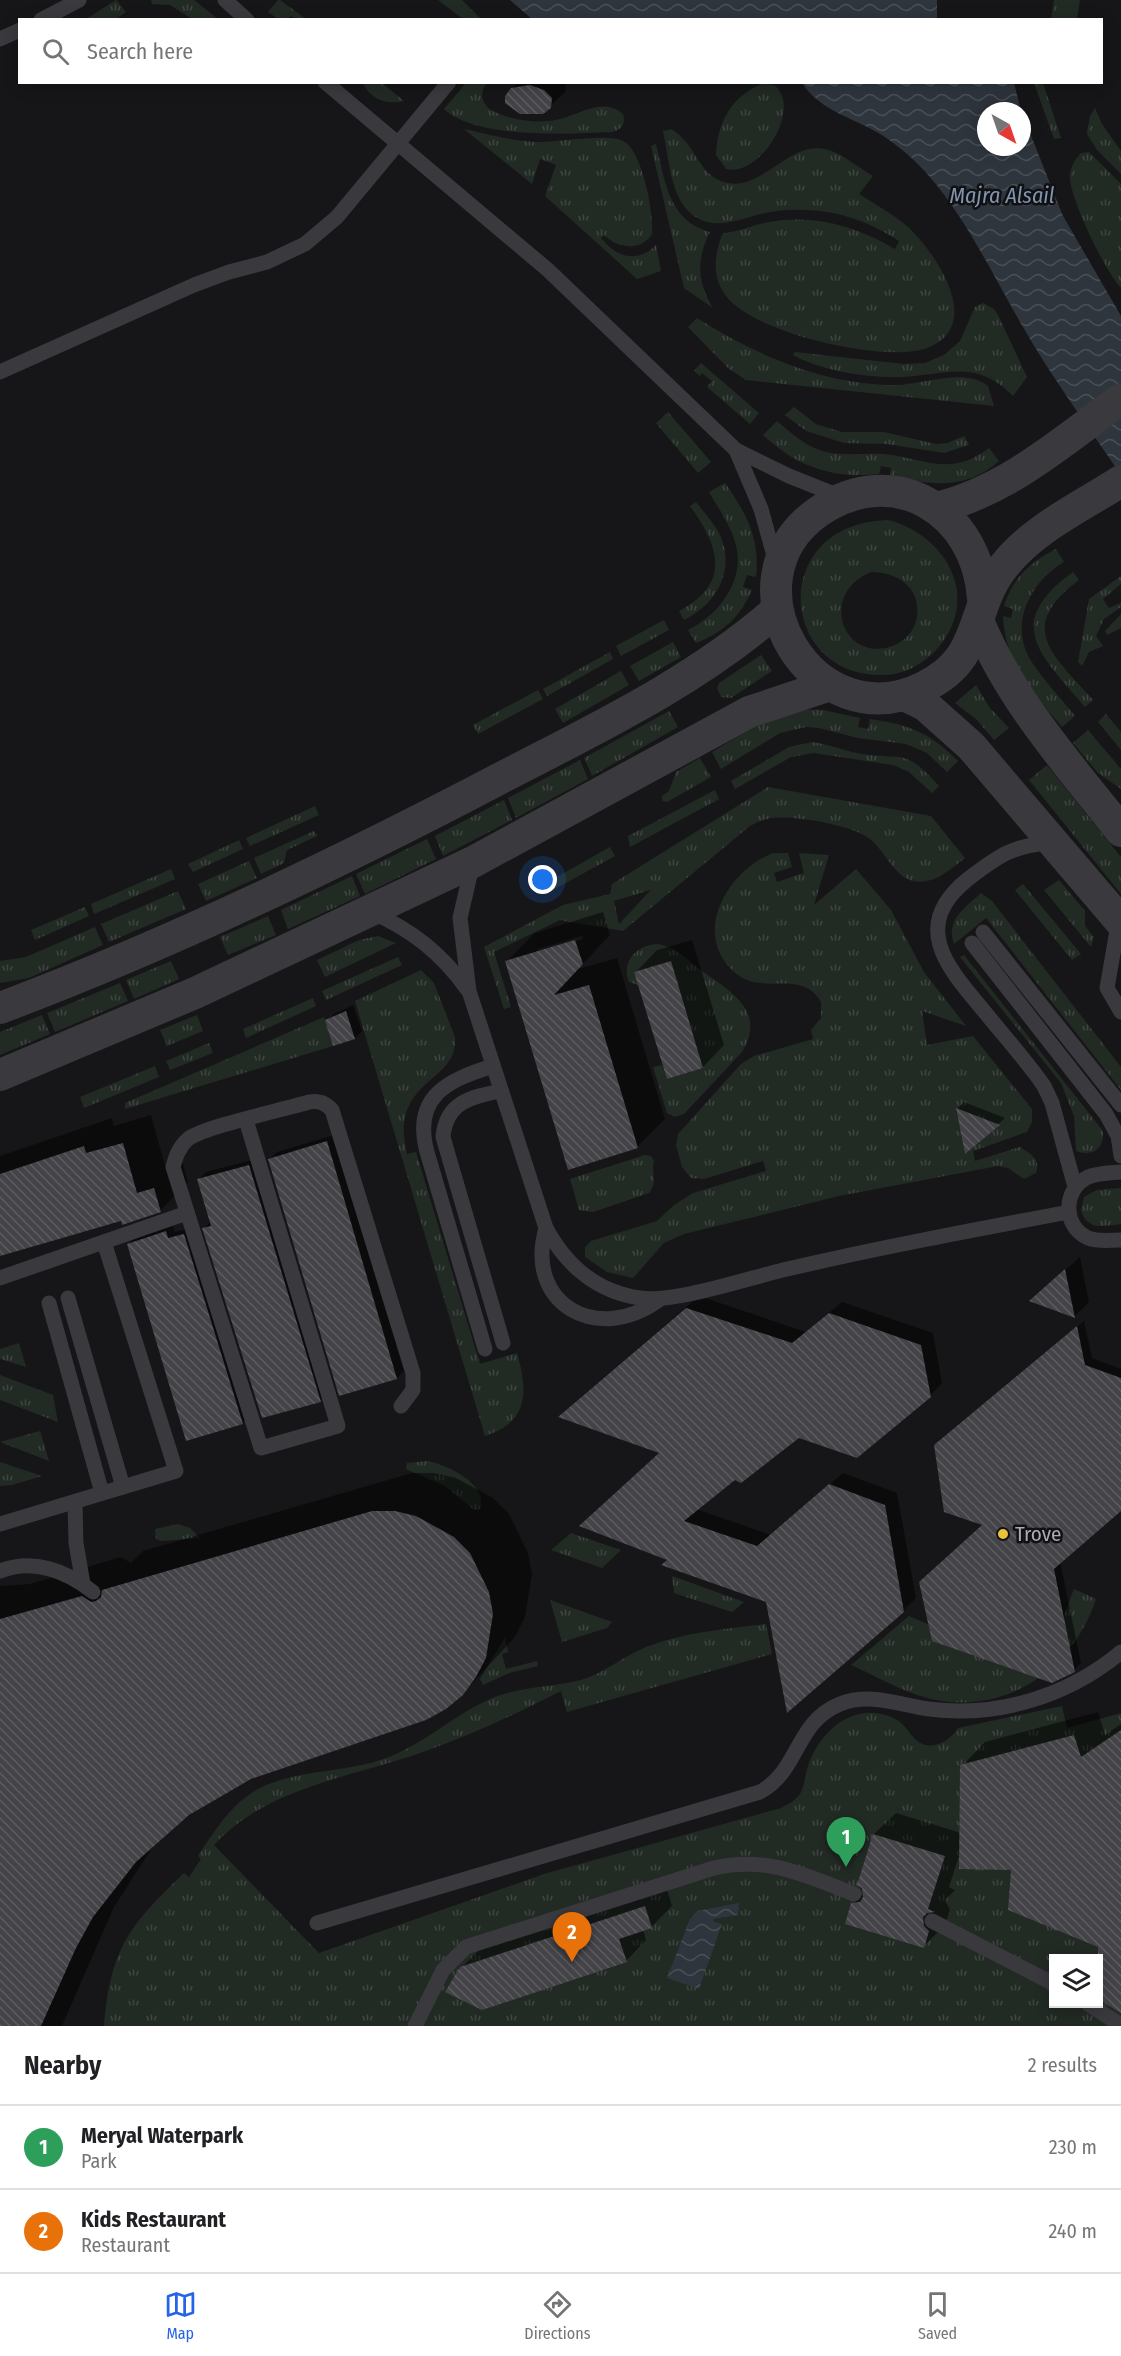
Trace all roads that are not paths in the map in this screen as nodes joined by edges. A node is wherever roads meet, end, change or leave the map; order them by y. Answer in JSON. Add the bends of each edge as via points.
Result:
{"nodes":[{"id":1,"x":79,"y":0,"type":"edge"},
{"id":2,"x":225,"y":0,"type":"edge"},
{"id":3,"x":45,"y":18,"type":"edge"},
{"id":4,"x":245,"y":18,"type":"edge"},
{"id":5,"x":18,"y":31,"type":"edge"},
{"id":6,"x":0,"y":39,"type":"edge"},
{"id":7,"x":327,"y":84,"type":"edge"},
{"id":8,"x":447,"y":84,"type":"edge"},
{"id":9,"x":398,"y":142,"type":"junction"},
{"id":10,"x":0,"y":372,"type":"edge"},
{"id":11,"x":1121,"y":399,"type":"edge"},
{"id":12,"x":736,"y":450,"type":"junction"},
{"id":13,"x":1114,"y":486,"type":"edge"},
{"id":14,"x":844,"y":498,"type":"junction"},
{"id":15,"x":936,"y":508,"type":"junction"},
{"id":16,"x":779,"y":572,"type":"junction"},
{"id":17,"x":777,"y":610,"type":"junction"},
{"id":18,"x":981,"y":611,"type":"junction"},
{"id":19,"x":830,"y":685,"type":"junction"},
{"id":20,"x":904,"y":695,"type":"junction"},
{"id":21,"x":1121,"y":831,"type":"edge"},
{"id":22,"x":1054,"y":843,"type":"junction"},
{"id":23,"x":473,"y":862,"type":"junction"},
{"id":24,"x":371,"y":912,"type":"junction"},
{"id":25,"x":1120,"y":921,"type":"edge"},
{"id":26,"x":469,"y":991,"type":"junction"},
{"id":27,"x":3,"y":1005,"type":"edge"},
{"id":28,"x":1121,"y":1012,"type":"edge"},
{"id":29,"x":493,"y":1066,"type":"junction"},
{"id":30,"x":0,"y":1075,"type":"edge"},
{"id":31,"x":501,"y":1090,"type":"junction"},
{"id":32,"x":1121,"y":1105,"type":"edge"},
{"id":33,"x":246,"y":1120,"type":"junction"},
{"id":34,"x":1121,"y":1156,"type":"edge"},
{"id":35,"x":1121,"y":1169,"type":"edge"},
{"id":36,"x":1075,"y":1187,"type":"junction"},
{"id":37,"x":1069,"y":1212,"type":"junction"},
{"id":38,"x":188,"y":1213,"type":"junction"},
{"id":39,"x":546,"y":1228,"type":"junction"},
{"id":40,"x":1121,"y":1240,"type":"edge"},
{"id":41,"x":104,"y":1242,"type":"junction"},
{"id":42,"x":0,"y":1278,"type":"edge"},
{"id":43,"x":68,"y":1298,"type":"dead end"},
{"id":44,"x":659,"y":1300,"type":"junction"},
{"id":45,"x":49,"y":1303,"type":"dead end"},
{"id":46,"x":503,"y":1343,"type":"dead end"},
{"id":47,"x":485,"y":1349,"type":"dead end"},
{"id":48,"x":401,"y":1407,"type":"dead end"},
{"id":49,"x":123,"y":1487,"type":"junction"},
{"id":50,"x":102,"y":1493,"type":"junction"},
{"id":51,"x":75,"y":1502,"type":"junction"},
{"id":52,"x":0,"y":1524,"type":"edge"},
{"id":53,"x":0,"y":1571,"type":"edge"},
{"id":54,"x":1121,"y":1652,"type":"edge"},
{"id":55,"x":854,"y":1894,"type":"dead end"},
{"id":56,"x":932,"y":1921,"type":"dead end"},
{"id":57,"x":317,"y":1923,"type":"dead end"},
{"id":58,"x":1049,"y":1982,"type":"edge"},
{"id":59,"x":1094,"y":2008,"type":"edge"},
{"id":60,"x":1121,"y":2025,"type":"edge"},
{"id":61,"x":415,"y":2026,"type":"edge"}],
"edges":[{"from":1,"to":3,"type":"lane"},
{"from":2,"to":4,"type":"lane"},
{"from":5,"to":6,"type":"lane"},
{"from":7,"to":9,"type":"lane"},
{"from":8,"to":9,"type":"lane"},
{"from":9,"to":10,"type":"lane","via":[[337,217],[305,244],[267,262],[211,278]]},
{"from":9,"to":12,"type":"lane","via":[[548,270]]},
{"from":11,"to":15,"type":"street","via":[[990,490]]},
{"from":12,"to":14,"type":"lane"},
{"from":12,"to":16,"type":"lane","via":[[761,509]]},
{"from":13,"to":18,"type":"street","via":[[1032,538],[1004,566]]},
{"from":14,"to":15,"type":"street","via":[[882,491]]},
{"from":14,"to":16,"type":"street","via":[[802,526],[784,555]]},
{"from":15,"to":18,"type":"street","via":[[952,521],[976,557],[982,578]]},
{"from":16,"to":17,"type":"street"},
{"from":17,"to":19,"type":"street","via":[[783,633],[795,654],[810,672]]},
{"from":17,"to":27,"type":"street","via":[[699,670],[454,803],[204,925]]},
{"from":18,"to":20,"type":"street","via":[[970,643],[958,661],[942,676]]},
{"from":18,"to":21,"type":"street","via":[[995,659],[1020,701]]},
{"from":19,"to":20,"type":"street","via":[[853,695]]},
{"from":19,"to":23,"type":"street","via":[[775,701],[723,724]]},
{"from":20,"to":22,"type":"street","via":[[925,705],[964,738]]},
{"from":22,"to":25,"type":"street"},
{"from":22,"to":36,"type":"lane","via":[[1026,845],[999,855],[955,890],[941,915],[939,943],[948,968],[1044,1086]]},
{"from":23,"to":24,"type":"street"},
{"from":23,"to":26,"type":"lane","via":[[460,918]]},
{"from":24,"to":26,"type":"lane","via":[[409,931],[436,951]]},
{"from":24,"to":30,"type":"street","via":[[120,1026]]},
{"from":25,"to":28,"type":"lane","via":[[1107,988]]},
{"from":26,"to":29,"type":"lane"},
{"from":29,"to":31,"type":"lane"},
{"from":29,"to":47,"type":"lane","via":[[445,1085],[429,1104],[423,1128]]},
{"from":31,"to":39,"type":"lane"},
{"from":31,"to":46,"type":"lane","via":[[456,1105],[442,1137]]},
{"from":32,"to":34,"type":"lane","via":[[978,937],[1106,1114],[1118,1136]]},
{"from":33,"to":38,"type":"lane","via":[[200,1133],[183,1144],[173,1167]]},
{"from":33,"to":38,"type":"lane","via":[[338,1426],[261,1448]]},
{"from":33,"to":48,"type":"lane","via":[[315,1101],[332,1110],[413,1373],[413,1390]]},
{"from":35,"to":36,"type":"lane","via":[[1095,1175]]},
{"from":36,"to":37,"type":"lane","via":[[1068,1203]]},
{"from":37,"to":40,"type":"lane","via":[[1075,1227],[1088,1238]]},
{"from":37,"to":44,"type":"lane","via":[[851,1255]]},
{"from":38,"to":41,"type":"lane"},
{"from":39,"to":44,"type":"lane","via":[[555,1246],[583,1275],[619,1294]]},
{"from":39,"to":44,"type":"lane","via":[[542,1243],[544,1274],[551,1288],[573,1310],[602,1320],[618,1320]]},
{"from":41,"to":42,"type":"lane"},
{"from":41,"to":49,"type":"lane","via":[[176,1471]]},
{"from":43,"to":49,"type":"lane"},
{"from":45,"to":50,"type":"lane"},
{"from":49,"to":50,"type":"lane"},
{"from":50,"to":51,"type":"lane"},
{"from":51,"to":52,"type":"lane"},
{"from":51,"to":53,"type":"lane","via":[[76,1543],[88,1588],[69,1575],[39,1566]]},
{"from":54,"to":57,"type":"lane","via":[[1060,1690],[996,1708],[952,1711],[874,1698],[840,1704],[812,1723],[781,1777],[760,1792]]},
{"from":55,"to":61,"type":"lane","via":[[775,1865],[745,1863],[714,1869],[465,1947],[443,1970]]},
{"from":56,"to":58,"type":"lane"},
{"from":59,"to":60,"type":"lane"}]}
